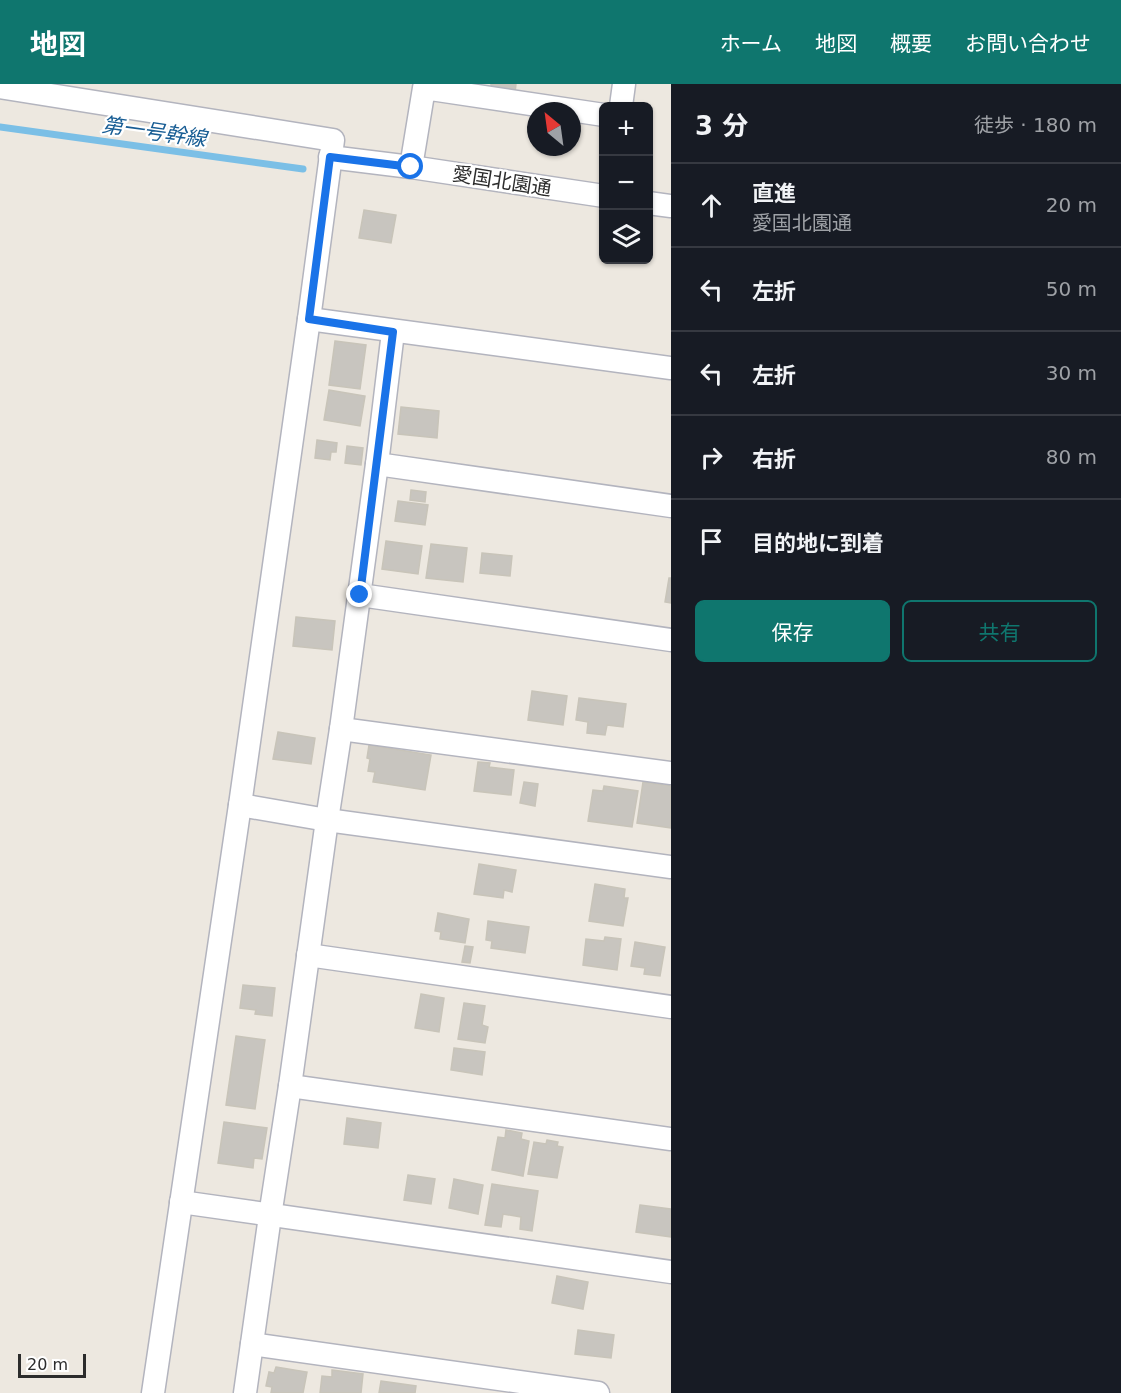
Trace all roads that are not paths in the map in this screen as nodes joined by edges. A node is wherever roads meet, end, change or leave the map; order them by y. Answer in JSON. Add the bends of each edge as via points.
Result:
{"nodes":[{"id":1,"x":624,"y":84,"type":"edge"},
{"id":2,"x":0,"y":87,"type":"edge"},
{"id":3,"x":622,"y":102,"type":"edge"},
{"id":4,"x":599,"y":114,"type":"edge"},
{"id":5,"x":331,"y":148,"type":"junction"},
{"id":6,"x":411,"y":167,"type":"junction"},
{"id":7,"x":599,"y":195,"type":"edge"},
{"id":8,"x":653,"y":204,"type":"edge"},
{"id":9,"x":671,"y":206,"type":"edge"},
{"id":10,"x":309,"y":319,"type":"junction"},
{"id":11,"x":393,"y":332,"type":"junction"},
{"id":12,"x":671,"y":368,"type":"edge"},
{"id":13,"x":377,"y":464,"type":"junction"},
{"id":14,"x":671,"y":506,"type":"edge"},
{"id":15,"x":360,"y":595,"type":"junction"},
{"id":16,"x":671,"y":640,"type":"edge"},
{"id":17,"x":341,"y":729,"type":"junction"},
{"id":18,"x":671,"y":773,"type":"edge"},
{"id":19,"x":240,"y":805,"type":"junction"},
{"id":20,"x":327,"y":820,"type":"junction"},
{"id":21,"x":671,"y":867,"type":"edge"},
{"id":22,"x":308,"y":956,"type":"junction"},
{"id":23,"x":671,"y":1007,"type":"edge"},
{"id":24,"x":290,"y":1086,"type":"junction"},
{"id":25,"x":671,"y":1139,"type":"edge"},
{"id":26,"x":181,"y":1202,"type":"junction"},
{"id":27,"x":270,"y":1216,"type":"junction"},
{"id":28,"x":671,"y":1272,"type":"edge"},
{"id":29,"x":252,"y":1344,"type":"junction"},
{"id":30,"x":153,"y":1393,"type":"edge"},
{"id":31,"x":245,"y":1393,"type":"edge"},
{"id":32,"x":598,"y":1393,"type":"edge"}],
"edges":[{"from":1,"to":3,"type":"street"},
{"from":2,"to":5,"type":"street","name":"愛国北園通"},
{"from":4,"to":6,"type":"street","via":[[423,88]]},
{"from":5,"to":6,"type":"street","name":"愛国北園通"},
{"from":5,"to":10,"type":"street"},
{"from":6,"to":7,"type":"street","name":"愛国北園通"},
{"from":8,"to":9,"type":"street"},
{"from":10,"to":11,"type":"street"},
{"from":10,"to":19,"type":"street"},
{"from":11,"to":12,"type":"street"},
{"from":11,"to":13,"type":"street"},
{"from":13,"to":14,"type":"street"},
{"from":13,"to":15,"type":"street"},
{"from":15,"to":16,"type":"street"},
{"from":15,"to":17,"type":"street"},
{"from":17,"to":18,"type":"street"},
{"from":17,"to":20,"type":"street"},
{"from":19,"to":20,"type":"street"},
{"from":19,"to":26,"type":"street"},
{"from":20,"to":21,"type":"street"},
{"from":20,"to":22,"type":"street"},
{"from":22,"to":23,"type":"street"},
{"from":22,"to":24,"type":"street"},
{"from":24,"to":25,"type":"street"},
{"from":24,"to":27,"type":"street"},
{"from":26,"to":27,"type":"street"},
{"from":26,"to":30,"type":"street"},
{"from":27,"to":28,"type":"street"},
{"from":27,"to":29,"type":"street"},
{"from":29,"to":31,"type":"street"},
{"from":29,"to":32,"type":"street"}]}
